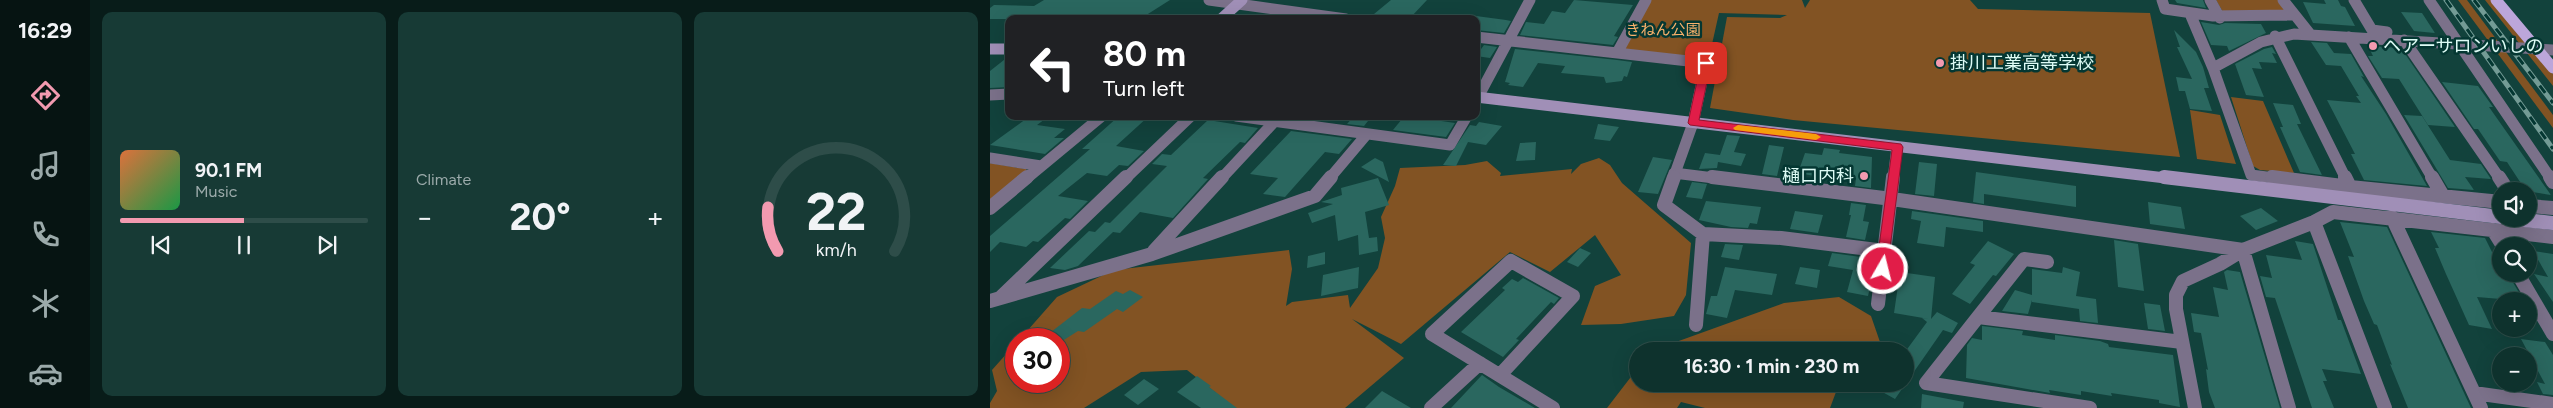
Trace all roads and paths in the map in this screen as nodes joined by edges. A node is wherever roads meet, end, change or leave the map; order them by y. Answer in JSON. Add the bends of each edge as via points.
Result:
{"nodes":[{"id":1,"x":1209,"y":0,"type":"edge"},
{"id":2,"x":1530,"y":0,"type":"edge"},
{"id":3,"x":1646,"y":0,"type":"edge"},
{"id":4,"x":2162,"y":0,"type":"edge"},
{"id":5,"x":2210,"y":0,"type":"edge"},
{"id":6,"x":2284,"y":0,"type":"edge"},
{"id":7,"x":2354,"y":0,"type":"edge"},
{"id":8,"x":2429,"y":0,"type":"edge"},
{"id":9,"x":2496,"y":0,"type":"edge"},
{"id":10,"x":1240,"y":2,"type":"edge"},
{"id":11,"x":1225,"y":15,"type":"edge"},
{"id":12,"x":1321,"y":15,"type":"edge"},
{"id":13,"x":2294,"y":15,"type":"junction"},
{"id":14,"x":2190,"y":16,"type":"junction"},
{"id":15,"x":2220,"y":18,"type":"junction"},
{"id":16,"x":2310,"y":34,"type":"junction"},
{"id":17,"x":2275,"y":36,"type":"junction"},
{"id":18,"x":1480,"y":37,"type":"edge"},
{"id":19,"x":2349,"y":37,"type":"junction"},
{"id":20,"x":2404,"y":40,"type":"junction"},
{"id":21,"x":2457,"y":40,"type":"junction"},
{"id":22,"x":1508,"y":41,"type":"junction"},
{"id":23,"x":2535,"y":48,"type":"junction"},
{"id":24,"x":990,"y":49,"type":"edge"},
{"id":25,"x":1005,"y":49,"type":"edge"},
{"id":26,"x":2553,"y":50,"type":"edge"},
{"id":27,"x":1617,"y":53,"type":"junction"},
{"id":28,"x":2213,"y":68,"type":"junction"},
{"id":29,"x":2553,"y":68,"type":"edge"},
{"id":30,"x":1480,"y":92,"type":"edge"},
{"id":31,"x":1005,"y":94,"type":"edge"},
{"id":32,"x":990,"y":95,"type":"edge"},
{"id":33,"x":1480,"y":98,"type":"edge"},
{"id":34,"x":1097,"y":120,"type":"edge"},
{"id":35,"x":1187,"y":120,"type":"edge"},
{"id":36,"x":1267,"y":120,"type":"edge"},
{"id":37,"x":1465,"y":120,"type":"edge"},
{"id":38,"x":1275,"y":121,"type":"junction"},
{"id":39,"x":1693,"y":123,"type":"junction"},
{"id":40,"x":1367,"y":134,"type":"junction"},
{"id":41,"x":1897,"y":147,"type":"junction"},
{"id":42,"x":990,"y":158,"type":"edge"},
{"id":43,"x":1041,"y":166,"type":"junction"},
{"id":44,"x":1674,"y":173,"type":"junction"},
{"id":45,"x":2502,"y":182,"type":"edge"},
{"id":46,"x":2553,"y":182,"type":"edge"},
{"id":47,"x":2350,"y":187,"type":"junction"},
{"id":48,"x":2443,"y":196,"type":"junction"},
{"id":49,"x":1892,"y":199,"type":"junction"},
{"id":50,"x":2492,"y":201,"type":"edge"},
{"id":51,"x":2537,"y":207,"type":"edge"},
{"id":52,"x":990,"y":208,"type":"edge"},
{"id":53,"x":2553,"y":208,"type":"edge"},
{"id":54,"x":2492,"y":216,"type":"edge"},
{"id":55,"x":2392,"y":218,"type":"junction"},
{"id":56,"x":2537,"y":221,"type":"edge"},
{"id":57,"x":2314,"y":222,"type":"junction"},
{"id":58,"x":2553,"y":223,"type":"edge"},
{"id":59,"x":2493,"y":230,"type":"junction"},
{"id":60,"x":1703,"y":234,"type":"junction"},
{"id":61,"x":2497,"y":237,"type":"edge"},
{"id":62,"x":2553,"y":237,"type":"edge"},
{"id":63,"x":2243,"y":250,"type":"junction"},
{"id":64,"x":1885,"y":251,"type":"junction"},
{"id":65,"x":1152,"y":254,"type":"junction"},
{"id":66,"x":2046,"y":262,"type":"dead end"},
{"id":67,"x":2523,"y":282,"type":"edge"},
{"id":68,"x":995,"y":300,"type":"edge"},
{"id":69,"x":1878,"y":304,"type":"dead end"},
{"id":70,"x":1978,"y":317,"type":"junction"},
{"id":71,"x":1696,"y":325,"type":"dead end"},
{"id":72,"x":2553,"y":334,"type":"edge"},
{"id":73,"x":2182,"y":342,"type":"junction"},
{"id":74,"x":1480,"y":363,"type":"junction"},
{"id":75,"x":1500,"y":375,"type":"junction"},
{"id":76,"x":2474,"y":393,"type":"junction"},
{"id":77,"x":2553,"y":404,"type":"edge"},
{"id":78,"x":1432,"y":408,"type":"edge"},
{"id":79,"x":1551,"y":408,"type":"edge"},
{"id":80,"x":2090,"y":408,"type":"edge"},
{"id":81,"x":2194,"y":408,"type":"edge"},
{"id":82,"x":2289,"y":408,"type":"edge"},
{"id":83,"x":2385,"y":408,"type":"edge"},
{"id":84,"x":2481,"y":408,"type":"edge"}],
"edges":[{"from":1,"to":10,"type":"street"},
{"from":2,"to":22,"type":"street"},
{"from":3,"to":27,"type":"street"},
{"from":4,"to":14,"type":"street","via":[[2165,9]]},
{"from":5,"to":15,"type":"street"},
{"from":6,"to":13,"type":"street"},
{"from":7,"to":21,"type":"street","via":[[2372,30]]},
{"from":8,"to":21,"type":"street"},
{"from":9,"to":23,"type":"main road"},
{"from":10,"to":11,"type":"street"},
{"from":10,"to":12,"type":"street"},
{"from":13,"to":15,"type":"street","via":[[2251,14]]},
{"from":13,"to":16,"type":"street"},
{"from":14,"to":15,"type":"street"},
{"from":14,"to":28,"type":"street"},
{"from":16,"to":17,"type":"street"},
{"from":16,"to":19,"type":"street"},
{"from":17,"to":28,"type":"street"},
{"from":17,"to":47,"type":"street"},
{"from":18,"to":22,"type":"street"},
{"from":19,"to":20,"type":"street"},
{"from":19,"to":48,"type":"street"},
{"from":20,"to":21,"type":"street"},
{"from":20,"to":45,"type":"street"},
{"from":21,"to":23,"type":"street"},
{"from":21,"to":46,"type":"street"},
{"from":22,"to":27,"type":"street"},
{"from":22,"to":30,"type":"street"},
{"from":23,"to":26,"type":"street"},
{"from":23,"to":29,"type":"main road"},
{"from":24,"to":25,"type":"street"},
{"from":27,"to":39,"type":"street","via":[[1706,63]]},
{"from":28,"to":47,"type":"street","via":[[2251,175]]},
{"from":31,"to":32,"type":"street"},
{"from":33,"to":39,"type":"street"},
{"from":34,"to":43,"type":"street"},
{"from":35,"to":68,"type":"street"},
{"from":36,"to":38,"type":"street"},
{"from":37,"to":40,"type":"street","via":[[1450,145]]},
{"from":38,"to":40,"type":"street"},
{"from":38,"to":65,"type":"street"},
{"from":39,"to":41,"type":"street"},
{"from":39,"to":44,"type":"street"},
{"from":40,"to":65,"type":"street","via":[[1315,196]]},
{"from":41,"to":49,"type":"street"},
{"from":41,"to":54,"type":"street"},
{"from":42,"to":43,"type":"street"},
{"from":43,"to":52,"type":"street"},
{"from":44,"to":49,"type":"street"},
{"from":44,"to":60,"type":"street","via":[[1664,205]]},
{"from":47,"to":48,"type":"street"},
{"from":48,"to":50,"type":"street"},
{"from":49,"to":63,"type":"street"},
{"from":49,"to":64,"type":"street"},
{"from":51,"to":53,"type":"street"},
{"from":55,"to":57,"type":"street","via":[[2333,212]]},
{"from":55,"to":59,"type":"street"},
{"from":55,"to":76,"type":"street"},
{"from":56,"to":58,"type":"street"},
{"from":57,"to":63,"type":"street"},
{"from":57,"to":83,"type":"street"},
{"from":59,"to":61,"type":"street"},
{"from":59,"to":62,"type":"street"},
{"from":60,"to":64,"type":"street","via":[[1781,238]]},
{"from":60,"to":71,"type":"street"},
{"from":63,"to":73,"type":"street","via":[[2183,281],[2176,295]]},
{"from":63,"to":82,"type":"street"},
{"from":64,"to":69,"type":"street"},
{"from":65,"to":68,"type":"street"},
{"from":66,"to":70,"type":"street","via":[[2024,259]]},
{"from":67,"to":72,"type":"street"},
{"from":70,"to":73,"type":"street"},
{"from":70,"to":80,"type":"street","via":[[1926,383]]},
{"from":73,"to":81,"type":"street"},
{"from":74,"to":75,"type":"street"},
{"from":74,"to":75,"type":"street","via":[[1432,334],[1511,261],[1573,296]]},
{"from":74,"to":78,"type":"street"},
{"from":75,"to":79,"type":"street"},
{"from":76,"to":77,"type":"street"},
{"from":76,"to":84,"type":"street"}]}
